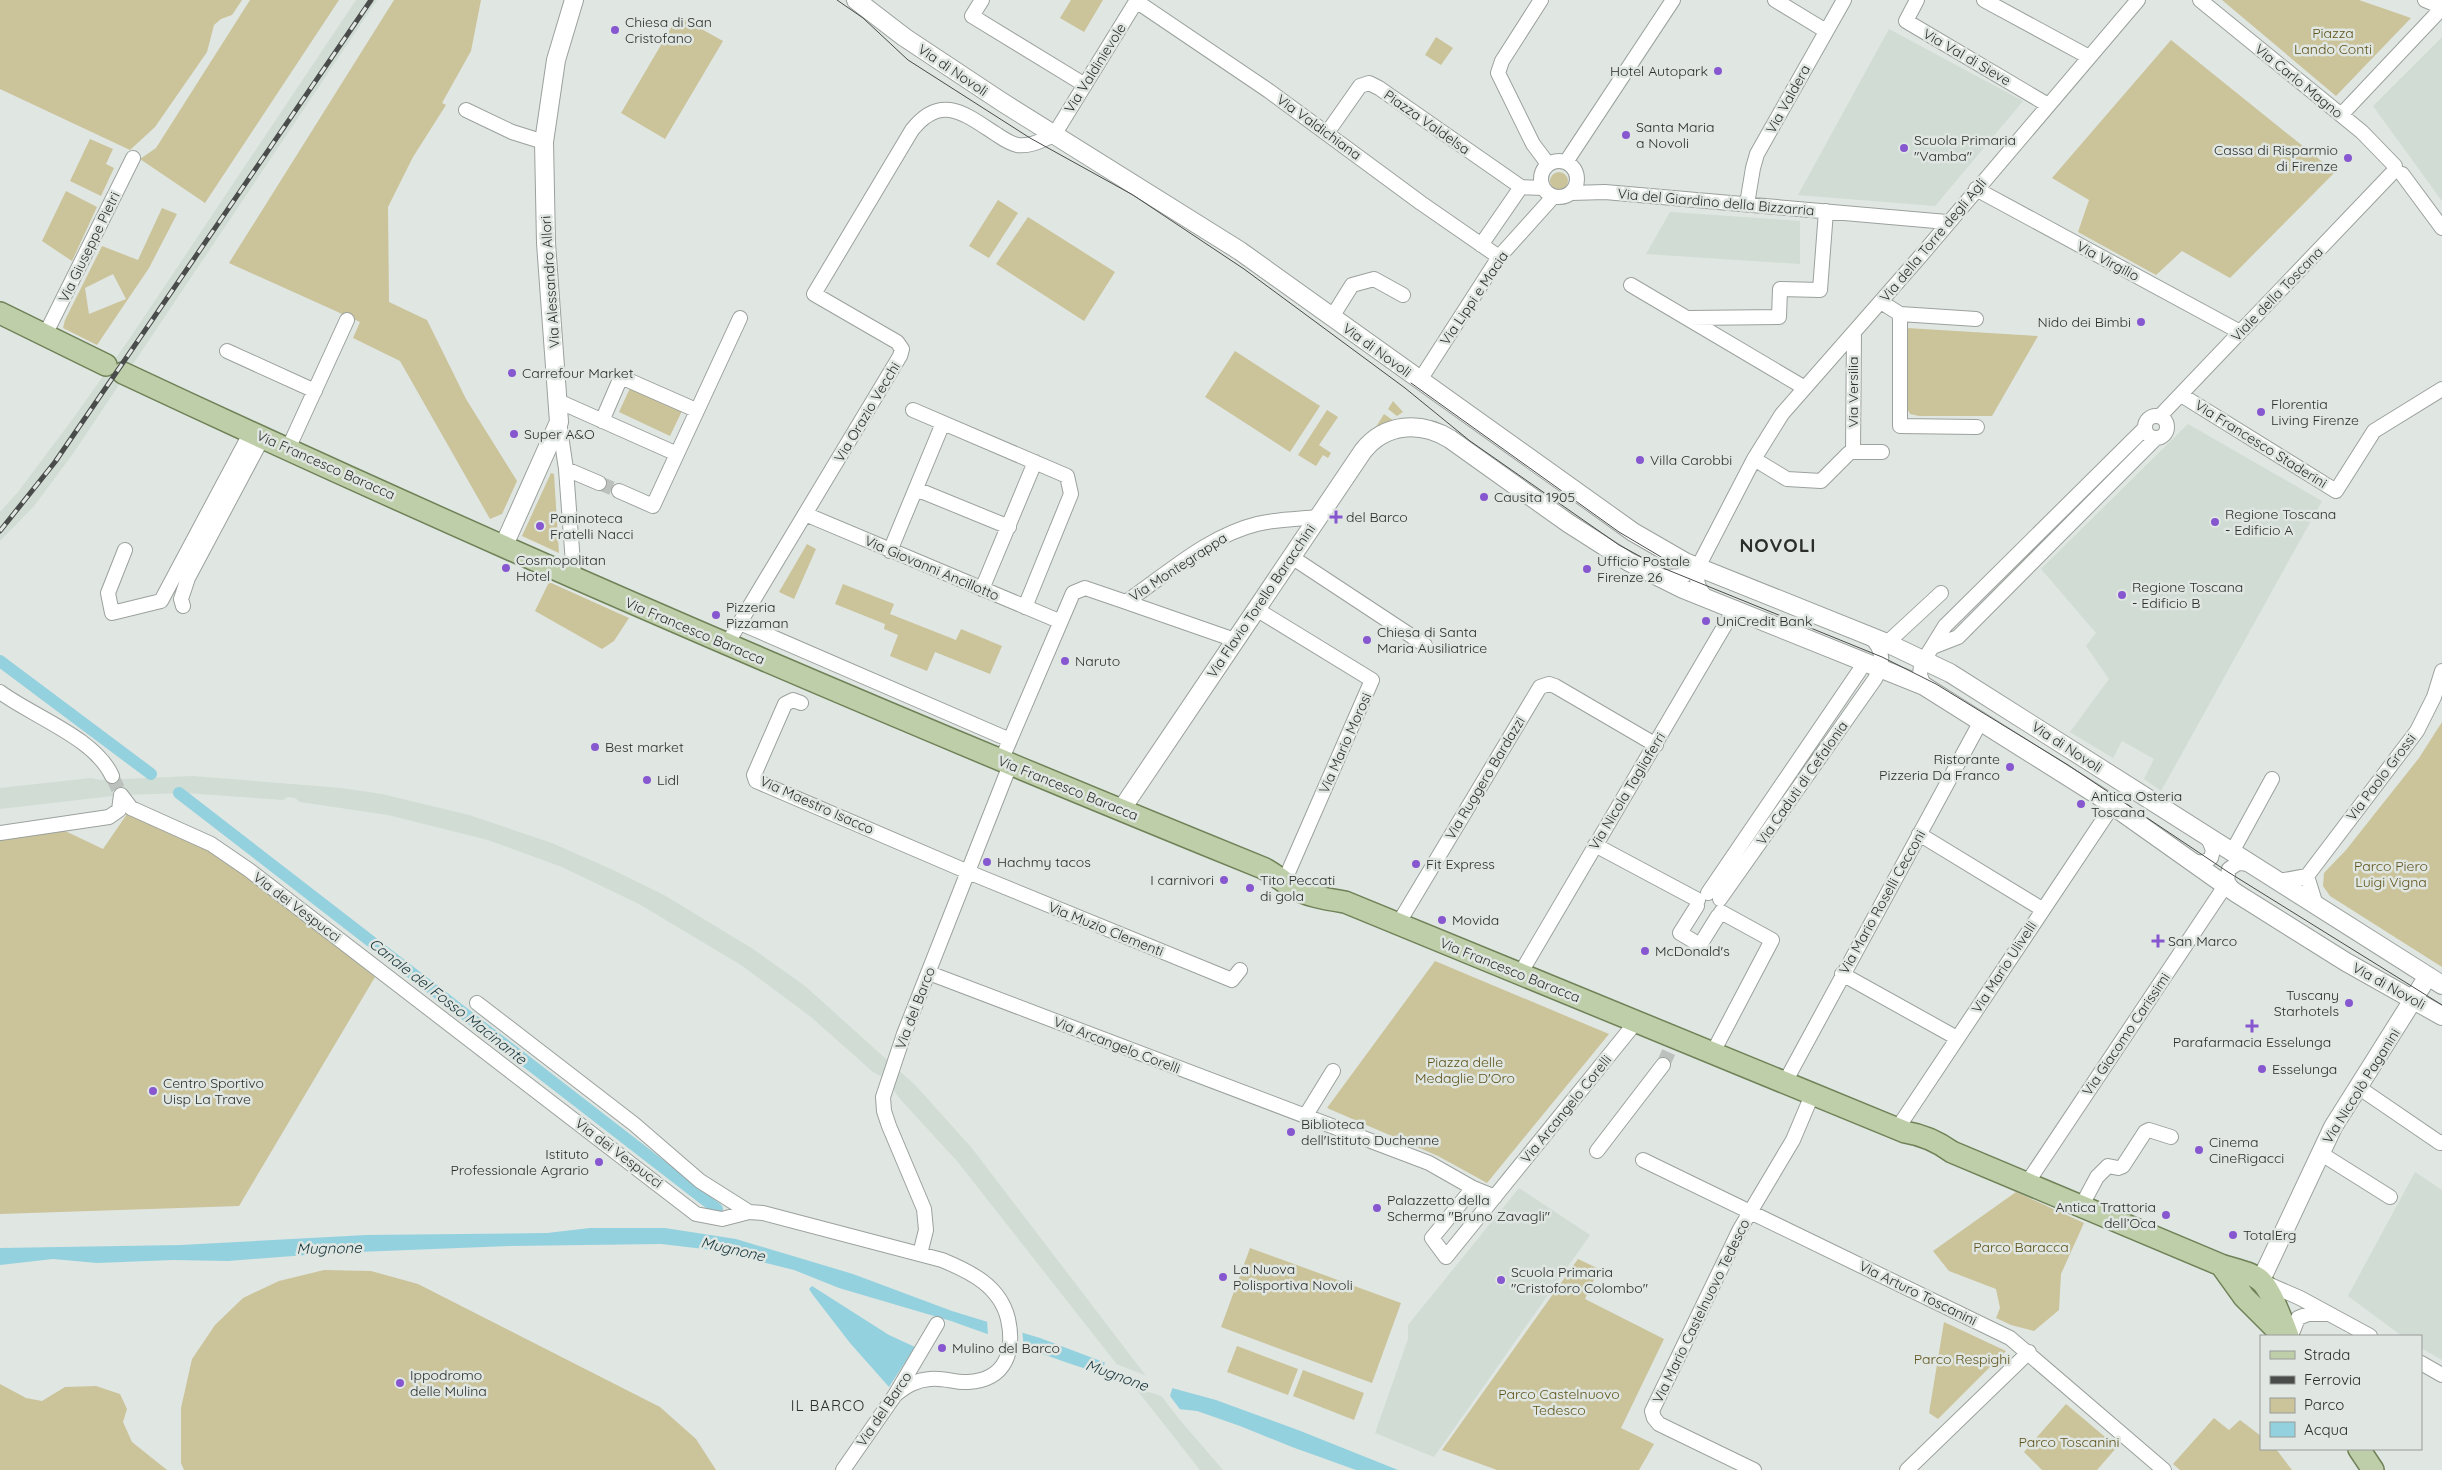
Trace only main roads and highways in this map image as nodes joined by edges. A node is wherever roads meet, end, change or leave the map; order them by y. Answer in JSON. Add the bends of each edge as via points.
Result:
{"nodes":[{"id":1,"x":0,"y":313,"type":"edge"},
{"id":2,"x":2225,"y":1270,"type":"junction"},
{"id":3,"x":2282,"y":1335,"type":"edge"},
{"id":4,"x":2289,"y":1335,"type":"edge"},
{"id":5,"x":2360,"y":1450,"type":"edge"},
{"id":6,"x":2373,"y":1470,"type":"edge"}],
"edges":[{"from":1,"to":2,"type":"main road","name":"Via Francesco Baracca","via":[[257,435],[727,644],[1006,763],[1280,874],[1292,887],[1322,899],[1345,902],[1636,1022],[1672,1043],[1712,1054],[1901,1131],[1918,1134],[1952,1152],[2082,1205]]},
{"from":2,"to":3,"type":"main road","via":[[2244,1297]]},
{"from":2,"to":4,"type":"main road","name":"Via Francesco Baracca","via":[[2248,1286],[2260,1280]]},
{"from":5,"to":6,"type":"main road"}]}
